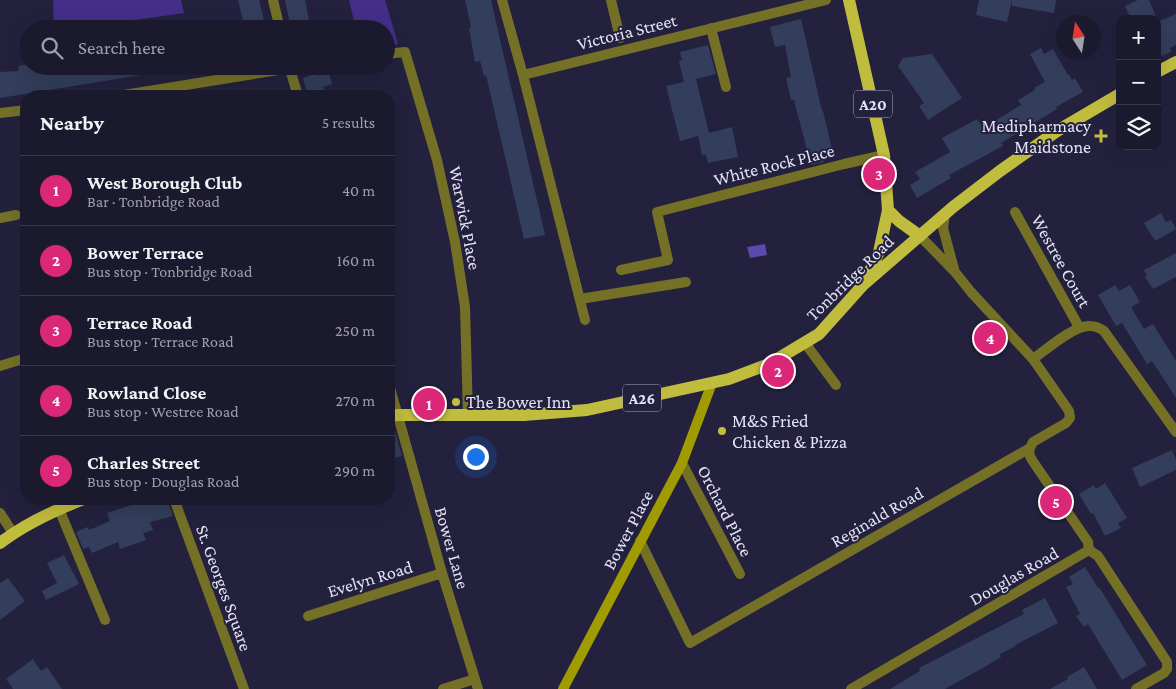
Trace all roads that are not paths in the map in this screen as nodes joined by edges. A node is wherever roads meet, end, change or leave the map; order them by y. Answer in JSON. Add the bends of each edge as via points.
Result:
{"nodes":[{"id":1,"x":273,"y":0,"type":"edge"},
{"id":2,"x":502,"y":0,"type":"edge"},
{"id":3,"x":611,"y":0,"type":"edge"},
{"id":4,"x":826,"y":0,"type":"edge"},
{"id":5,"x":849,"y":0,"type":"edge"},
{"id":6,"x":796,"y":3,"type":"edge"},
{"id":7,"x":278,"y":20,"type":"edge"},
{"id":8,"x":711,"y":28,"type":"junction"},
{"id":9,"x":620,"y":38,"type":"dead end"},
{"id":10,"x":395,"y":53,"type":"edge"},
{"id":11,"x":1176,"y":62,"type":"edge"},
{"id":12,"x":1161,"y":70,"type":"edge"},
{"id":13,"x":522,"y":74,"type":"junction"},
{"id":14,"x":242,"y":75,"type":"edge"},
{"id":15,"x":291,"y":75,"type":"edge"},
{"id":16,"x":726,"y":87,"type":"dead end"},
{"id":17,"x":153,"y":90,"type":"edge"},
{"id":18,"x":296,"y":90,"type":"edge"},
{"id":19,"x":1116,"y":96,"type":"edge"},
{"id":20,"x":20,"y":111,"type":"edge"},
{"id":21,"x":0,"y":113,"type":"edge"},
{"id":22,"x":884,"y":156,"type":"junction"},
{"id":23,"x":888,"y":210,"type":"junction"},
{"id":24,"x":1014,"y":212,"type":"dead end"},
{"id":25,"x":945,"y":214,"type":"junction"},
{"id":26,"x":16,"y":215,"type":"dead end"},
{"id":27,"x":0,"y":218,"type":"edge"},
{"id":28,"x":920,"y":236,"type":"junction"},
{"id":29,"x":621,"y":270,"type":"dead end"},
{"id":30,"x":955,"y":272,"type":"junction"},
{"id":31,"x":686,"y":282,"type":"dead end"},
{"id":32,"x":863,"y":285,"type":"junction"},
{"id":33,"x":580,"y":299,"type":"junction"},
{"id":34,"x":585,"y":320,"type":"dead end"},
{"id":35,"x":1079,"y":327,"type":"junction"},
{"id":36,"x":805,"y":342,"type":"junction"},
{"id":37,"x":1033,"y":359,"type":"junction"},
{"id":38,"x":20,"y":360,"type":"edge"},
{"id":39,"x":0,"y":366,"type":"edge"},
{"id":40,"x":712,"y":383,"type":"junction"},
{"id":41,"x":836,"y":385,"type":"dead end"},
{"id":42,"x":468,"y":414,"type":"junction"},
{"id":43,"x":395,"y":415,"type":"edge"},
{"id":44,"x":395,"y":418,"type":"edge"},
{"id":45,"x":1176,"y":432,"type":"edge"},
{"id":46,"x":1030,"y":448,"type":"junction"},
{"id":47,"x":682,"y":463,"type":"junction"},
{"id":48,"x":69,"y":505,"type":"edge"},
{"id":49,"x":176,"y":505,"type":"edge"},
{"id":50,"x":59,"y":509,"type":"junction"},
{"id":51,"x":0,"y":513,"type":"edge"},
{"id":52,"x":13,"y":533,"type":"junction"},
{"id":53,"x":0,"y":542,"type":"edge"},
{"id":54,"x":640,"y":542,"type":"junction"},
{"id":55,"x":1089,"y":550,"type":"junction"},
{"id":56,"x":442,"y":573,"type":"junction"},
{"id":57,"x":740,"y":574,"type":"dead end"},
{"id":58,"x":308,"y":616,"type":"dead end"},
{"id":59,"x":105,"y":620,"type":"dead end"},
{"id":60,"x":477,"y":684,"type":"edge"},
{"id":61,"x":244,"y":689,"type":"edge"},
{"id":62,"x":443,"y":689,"type":"edge"},
{"id":63,"x":563,"y":689,"type":"edge"},
{"id":64,"x":851,"y":689,"type":"edge"},
{"id":65,"x":1136,"y":689,"type":"edge"}],
"edges":[{"from":1,"to":7,"type":"street"},
{"from":2,"to":13,"type":"street"},
{"from":3,"to":9,"type":"street"},
{"from":4,"to":6,"type":"street","name":"Victoria Street"},
{"from":5,"to":22,"type":"main road","number":"A20"},
{"from":6,"to":8,"type":"street","name":"Victoria Street"},
{"from":8,"to":13,"type":"street","name":"Victoria Street"},
{"from":8,"to":16,"type":"street"},
{"from":10,"to":42,"type":"street","name":"Warwick Place","via":[[405,52],[437,160],[455,242],[465,307]]},
{"from":11,"to":12,"type":"main road"},
{"from":13,"to":33,"type":"street"},
{"from":14,"to":17,"type":"street"},
{"from":15,"to":18,"type":"street"},
{"from":19,"to":25,"type":"main road","name":"Tonbridge Road","via":[[1057,131]]},
{"from":20,"to":21,"type":"street"},
{"from":22,"to":23,"type":"main road","number":"A20"},
{"from":22,"to":29,"type":"street","name":"White Rock Place","via":[[657,212],[668,260]]},
{"from":23,"to":28,"type":"main road"},
{"from":23,"to":32,"type":"main road","number":"A26","via":[[879,252]]},
{"from":24,"to":35,"type":"street","name":"Westree Court"},
{"from":25,"to":28,"type":"main road","name":"Tonbridge Road"},
{"from":25,"to":30,"type":"street","via":[[943,228]]},
{"from":26,"to":27,"type":"street"},
{"from":28,"to":30,"type":"street"},
{"from":28,"to":32,"type":"main road","name":"Tonbridge Road","number":"A26"},
{"from":30,"to":37,"type":"street"},
{"from":31,"to":33,"type":"street"},
{"from":32,"to":36,"type":"main road","name":"Tonbridge Road","number":"A26","via":[[819,334]]},
{"from":33,"to":34,"type":"street"},
{"from":35,"to":37,"type":"street"},
{"from":35,"to":45,"type":"street","via":[[1097,327],[1104,331]]},
{"from":36,"to":40,"type":"main road","name":"Tonbridge Road","number":"A26","via":[[769,364]]},
{"from":36,"to":41,"type":"street"},
{"from":37,"to":46,"type":"street","name":"Reginald Road","via":[[1069,411],[1070,418],[1033,442]]},
{"from":38,"to":39,"type":"street"},
{"from":40,"to":42,"type":"main road","name":"Tonbridge Road","number":"A26","via":[[587,410],[524,415]]},
{"from":40,"to":47,"type":"street","name":"Bower Place"},
{"from":42,"to":43,"type":"main road","name":"Tonbridge Road","number":"A26"},
{"from":44,"to":56,"type":"street","name":"Bower Lane"},
{"from":46,"to":54,"type":"street","name":"Reginald Road","via":[[690,643]]},
{"from":46,"to":55,"type":"street","via":[[1032,460],[1088,542]]},
{"from":47,"to":54,"type":"street","name":"Bower Place"},
{"from":47,"to":57,"type":"street","name":"Orchard Place"},
{"from":48,"to":50,"type":"main road"},
{"from":49,"to":61,"type":"street","name":"St. Georges Square"},
{"from":50,"to":52,"type":"main road"},
{"from":50,"to":59,"type":"street"},
{"from":51,"to":52,"type":"street"},
{"from":52,"to":53,"type":"main road"},
{"from":54,"to":63,"type":"street","name":"Bower Place"},
{"from":55,"to":64,"type":"street","name":"Douglas Road"},
{"from":55,"to":65,"type":"street","via":[[1098,556],[1167,662],[1164,673]]},
{"from":56,"to":58,"type":"street","name":"Evelyn Road"},
{"from":56,"to":60,"type":"street","name":"Bower Lane"},
{"from":60,"to":62,"type":"street"}]}
